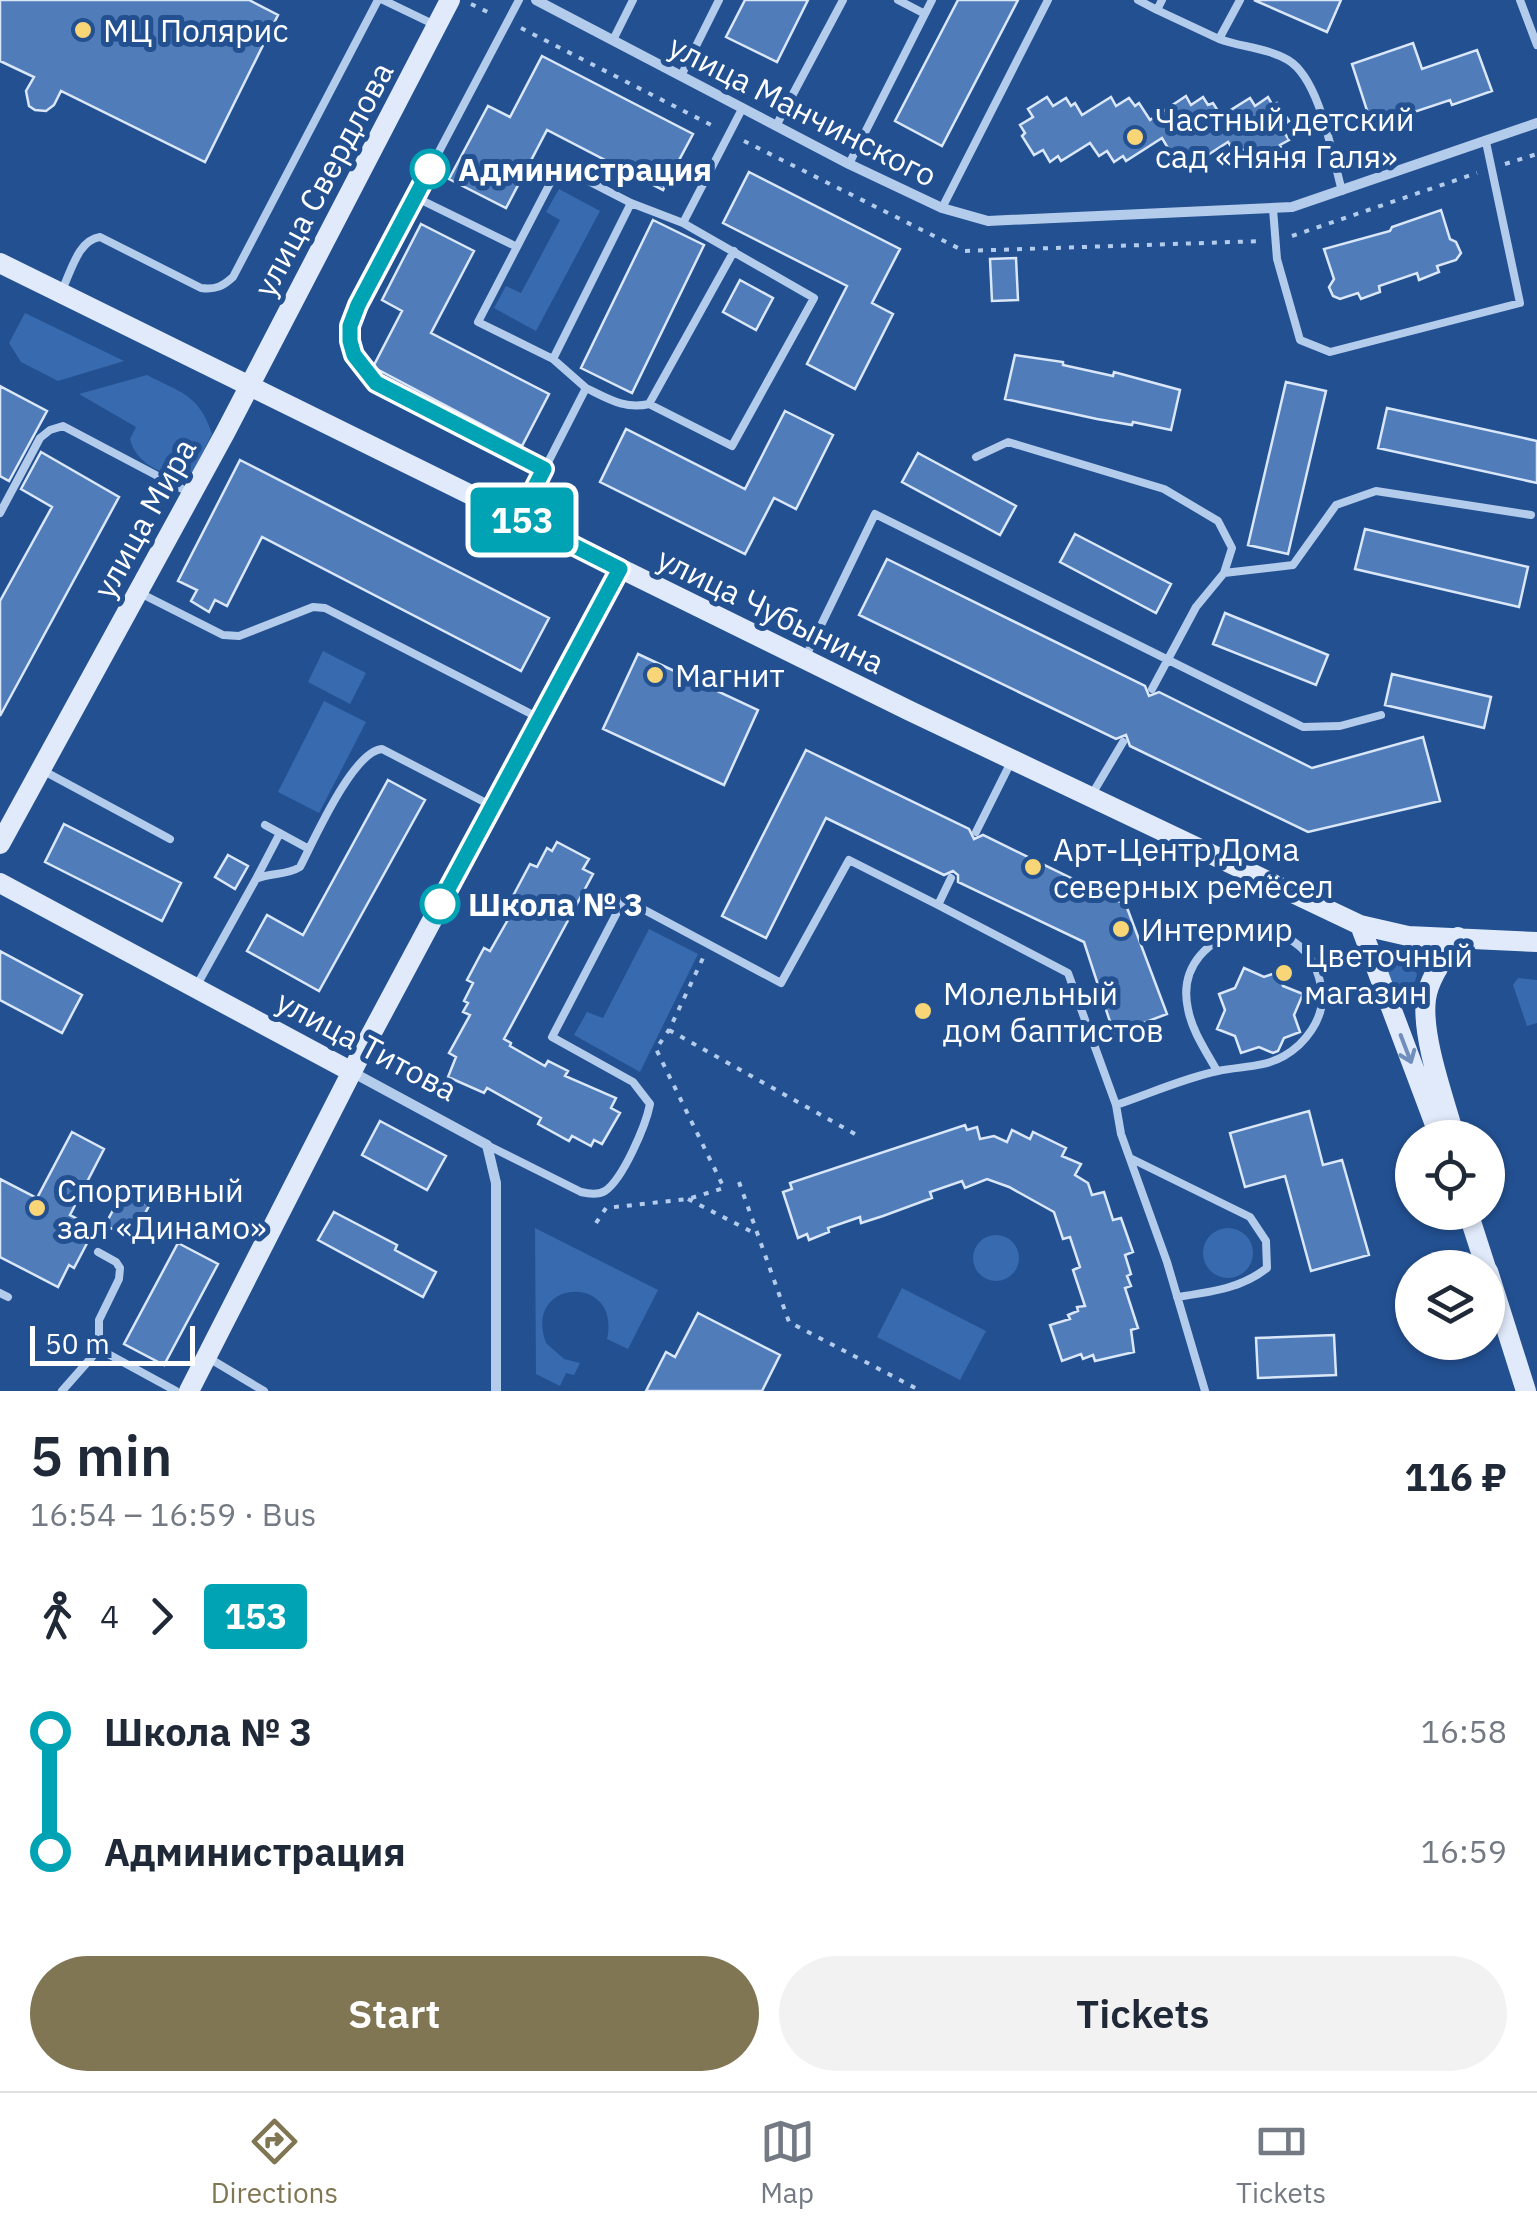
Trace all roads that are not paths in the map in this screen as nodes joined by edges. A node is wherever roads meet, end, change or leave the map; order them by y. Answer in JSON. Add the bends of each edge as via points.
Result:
{"nodes":[{"id":1,"x":380,"y":0,"type":"edge"},
{"id":2,"x":450,"y":0,"type":"edge"},
{"id":3,"x":519,"y":0,"type":"edge"},
{"id":4,"x":536,"y":0,"type":"edge"},
{"id":5,"x":633,"y":0,"type":"edge"},
{"id":6,"x":720,"y":0,"type":"edge"},
{"id":7,"x":842,"y":0,"type":"edge"},
{"id":8,"x":898,"y":0,"type":"edge"},
{"id":9,"x":932,"y":0,"type":"edge"},
{"id":10,"x":1048,"y":0,"type":"edge"},
{"id":11,"x":1138,"y":0,"type":"edge"},
{"id":12,"x":1162,"y":0,"type":"edge"},
{"id":13,"x":1240,"y":0,"type":"edge"},
{"id":14,"x":1520,"y":0,"type":"edge"},
{"id":15,"x":1157,"y":10,"type":"junction"},
{"id":16,"x":925,"y":14,"type":"junction"},
{"id":17,"x":437,"y":26,"type":"junction"},
{"id":18,"x":1219,"y":39,"type":"junction"},
{"id":19,"x":613,"y":40,"type":"junction"},
{"id":20,"x":1537,"y":44,"type":"edge"},
{"id":21,"x":682,"y":76,"type":"junction"},
{"id":22,"x":742,"y":108,"type":"junction"},
{"id":23,"x":1537,"y":123,"type":"edge"},
{"id":24,"x":776,"y":126,"type":"junction"},
{"id":25,"x":1486,"y":142,"type":"junction"},
{"id":26,"x":849,"y":164,"type":"junction"},
{"id":27,"x":1342,"y":190,"type":"junction"},
{"id":28,"x":416,"y":197,"type":"junction"},
{"id":29,"x":631,"y":202,"type":"junction"},
{"id":30,"x":942,"y":208,"type":"junction"},
{"id":31,"x":1273,"y":209,"type":"junction"},
{"id":32,"x":682,"y":223,"type":"junction"},
{"id":33,"x":515,"y":246,"type":"junction"},
{"id":34,"x":734,"y":251,"type":"junction"},
{"id":35,"x":0,"y":262,"type":"edge"},
{"id":36,"x":61,"y":292,"type":"junction"},
{"id":37,"x":552,"y":359,"type":"junction"},
{"id":38,"x":249,"y":386,"type":"junction"},
{"id":39,"x":586,"y":388,"type":"junction"},
{"id":40,"x":649,"y":404,"type":"junction"},
{"id":41,"x":976,"y":457,"type":"dead end"},
{"id":42,"x":544,"y":469,"type":"junction"},
{"id":43,"x":192,"y":494,"type":"junction"},
{"id":44,"x":0,"y":513,"type":"edge"},
{"id":45,"x":1531,"y":516,"type":"dead end"},
{"id":46,"x":519,"y":518,"type":"junction"},
{"id":47,"x":620,"y":569,"type":"junction"},
{"id":48,"x":1224,"y":573,"type":"junction"},
{"id":49,"x":138,"y":592,"type":"junction"},
{"id":50,"x":804,"y":659,"type":"junction"},
{"id":51,"x":1170,"y":660,"type":"junction"},
{"id":52,"x":1152,"y":689,"type":"dead end"},
{"id":53,"x":1381,"y":715,"type":"dead end"},
{"id":54,"x":539,"y":718,"type":"junction"},
{"id":55,"x":1122,"y":742,"type":"dead end"},
{"id":56,"x":1012,"y":759,"type":"junction"},
{"id":57,"x":40,"y":769,"type":"junction"},
{"id":58,"x":1091,"y":796,"type":"junction"},
{"id":59,"x":492,"y":806,"type":"junction"},
{"id":60,"x":265,"y":825,"type":"dead end"},
{"id":61,"x":976,"y":832,"type":"dead end"},
{"id":62,"x":280,"y":833,"type":"junction"},
{"id":63,"x":170,"y":839,"type":"dead end"},
{"id":64,"x":0,"y":844,"type":"edge"},
{"id":65,"x":309,"y":849,"type":"junction"},
{"id":66,"x":951,"y":878,"type":"dead end"},
{"id":67,"x":256,"y":879,"type":"junction"},
{"id":68,"x":0,"y":883,"type":"edge"},
{"id":69,"x":938,"y":906,"type":"junction"},
{"id":70,"x":1360,"y":925,"type":"junction"},
{"id":71,"x":1458,"y":936,"type":"junction"},
{"id":72,"x":1537,"y":942,"type":"edge"},
{"id":73,"x":195,"y":988,"type":"junction"},
{"id":74,"x":1218,"y":1071,"type":"junction"},
{"id":75,"x":352,"y":1072,"type":"junction"},
{"id":76,"x":1116,"y":1105,"type":"junction"},
{"id":77,"x":1433,"y":1120,"type":"edge"},
{"id":78,"x":1450,"y":1120,"type":"edge"},
{"id":79,"x":487,"y":1145,"type":"junction"},
{"id":80,"x":1130,"y":1158,"type":"junction"},
{"id":81,"x":98,"y":1252,"type":"dead end"},
{"id":82,"x":1177,"y":1297,"type":"junction"},
{"id":83,"x":1505,"y":1326,"type":"edge"},
{"id":84,"x":99,"y":1350,"type":"junction"},
{"id":85,"x":207,"y":1356,"type":"junction"},
{"id":86,"x":62,"y":1391,"type":"edge"},
{"id":87,"x":176,"y":1391,"type":"edge"},
{"id":88,"x":189,"y":1391,"type":"edge"},
{"id":89,"x":264,"y":1391,"type":"edge"},
{"id":90,"x":496,"y":1391,"type":"edge"},
{"id":91,"x":1205,"y":1391,"type":"edge"},
{"id":92,"x":1526,"y":1391,"type":"edge"}],
"edges":[{"from":1,"to":17,"type":"lane"},
{"from":1,"to":36,"type":"lane","via":[[224,286],[202,288],[100,236],[84,244]]},
{"from":2,"to":17,"type":"street","name":"улица Свердлова"},
{"from":3,"to":28,"type":"lane"},
{"from":4,"to":19,"type":"street","name":"улица Манчинского"},
{"from":5,"to":19,"type":"lane"},
{"from":6,"to":21,"type":"lane"},
{"from":7,"to":24,"type":"lane"},
{"from":8,"to":16,"type":"lane"},
{"from":9,"to":16,"type":"lane"},
{"from":10,"to":30,"type":"lane"},
{"from":11,"to":15,"type":"lane"},
{"from":12,"to":15,"type":"lane"},
{"from":13,"to":18,"type":"lane"},
{"from":14,"to":20,"type":"lane"},
{"from":15,"to":18,"type":"lane"},
{"from":16,"to":26,"type":"lane"},
{"from":17,"to":38,"type":"street","name":"улица Свердлова"},
{"from":18,"to":27,"type":"lane","via":[[1274,54],[1302,71]]},
{"from":19,"to":21,"type":"street","name":"улица Манчинского"},
{"from":21,"to":22,"type":"street","name":"улица Манчинского"},
{"from":22,"to":24,"type":"street","name":"улица Манчинского"},
{"from":22,"to":32,"type":"lane"},
{"from":23,"to":25,"type":"street","name":"улица Манчинского"},
{"from":24,"to":26,"type":"street","name":"улица Манчинского"},
{"from":25,"to":27,"type":"street","name":"улица Манчинского"},
{"from":25,"to":31,"type":"lane","via":[[1520,303],[1330,352],[1300,340],[1277,259]]},
{"from":26,"to":30,"type":"street","name":"улица Манчинского"},
{"from":27,"to":31,"type":"street","name":"улица Манчинского"},
{"from":28,"to":33,"type":"lane"},
{"from":28,"to":42,"type":"lane","via":[[358,305],[350,326],[354,355],[376,383]]},
{"from":29,"to":32,"type":"lane"},
{"from":29,"to":33,"type":"lane","via":[[558,166]]},
{"from":29,"to":37,"type":"lane"},
{"from":30,"to":31,"type":"street","name":"улица Манчинского","via":[[988,222]]},
{"from":32,"to":34,"type":"lane"},
{"from":33,"to":37,"type":"lane","via":[[478,322]]},
{"from":34,"to":40,"type":"lane"},
{"from":34,"to":40,"type":"lane","via":[[814,298],[732,446]]},
{"from":35,"to":36,"type":"street","name":"улица Чубынина"},
{"from":36,"to":38,"type":"street","name":"улица Чубынина"},
{"from":37,"to":39,"type":"lane"},
{"from":38,"to":43,"type":"street","name":"улица Мира"},
{"from":38,"to":46,"type":"street","name":"улица Чубынина"},
{"from":39,"to":40,"type":"lane","via":[[622,405]]},
{"from":39,"to":42,"type":"lane"},
{"from":41,"to":48,"type":"lane","via":[[1008,442],[1164,489],[1218,521],[1232,548]]},
{"from":42,"to":46,"type":"lane"},
{"from":43,"to":44,"type":"lane","via":[[63,426],[40,438]]},
{"from":43,"to":49,"type":"street","name":"улица Мира"},
{"from":45,"to":48,"type":"lane","via":[[1376,491],[1336,505],[1292,565]]},
{"from":46,"to":47,"type":"street","name":"улица Чубынина"},
{"from":47,"to":50,"type":"street","name":"улица Чубынина"},
{"from":47,"to":54,"type":"street"},
{"from":48,"to":51,"type":"lane","via":[[1196,608]]},
{"from":49,"to":54,"type":"lane","via":[[222,636],[326,608]]},
{"from":49,"to":57,"type":"street","name":"улица Мира"},
{"from":50,"to":51,"type":"lane","via":[[875,514]]},
{"from":50,"to":56,"type":"street","name":"улица Чубынина"},
{"from":51,"to":52,"type":"lane"},
{"from":51,"to":53,"type":"lane","via":[[1303,726],[1340,726]]},
{"from":54,"to":59,"type":"street"},
{"from":55,"to":58,"type":"lane"},
{"from":56,"to":58,"type":"street","name":"улица Чубынина"},
{"from":56,"to":61,"type":"lane"},
{"from":57,"to":63,"type":"lane"},
{"from":57,"to":64,"type":"street"},
{"from":58,"to":70,"type":"street","name":"улица Чубынина"},
{"from":59,"to":65,"type":"lane","via":[[373,750],[355,766]]},
{"from":59,"to":75,"type":"street"},
{"from":60,"to":62,"type":"lane"},
{"from":62,"to":65,"type":"lane"},
{"from":62,"to":67,"type":"lane"},
{"from":65,"to":67,"type":"lane","via":[[290,873]]},
{"from":66,"to":69,"type":"lane"},
{"from":67,"to":73,"type":"lane"},
{"from":68,"to":73,"type":"street","name":"улица Титова"},
{"from":69,"to":76,"type":"lane","via":[[1068,973]]},
{"from":69,"to":79,"type":"lane","via":[[849,860],[780,983],[624,900],[552,1037],[632,1082],[650,1104],[617,1177],[606,1190],[581,1192]]},
{"from":70,"to":71,"type":"street","name":"улица Чубынина","via":[[1408,936]]},
{"from":70,"to":77,"type":"street","one_way":true},
{"from":71,"to":72,"type":"street","name":"улица Чубынина"},
{"from":71,"to":78,"type":"street","via":[[1426,998]]},
{"from":73,"to":75,"type":"street","name":"улица Титова"},
{"from":74,"to":74,"type":"lane","via":[[1284,1056],[1316,1023],[1323,1003],[1320,978],[1298,944],[1278,933],[1252,929],[1218,940],[1190,973],[1186,1006]]},
{"from":74,"to":76,"type":"lane"},
{"from":75,"to":79,"type":"street","name":"улица Титова"},
{"from":75,"to":85,"type":"street"},
{"from":76,"to":80,"type":"lane"},
{"from":79,"to":90,"type":"street","via":[[496,1184]]},
{"from":80,"to":82,"type":"lane"},
{"from":80,"to":82,"type":"lane","via":[[1250,1217],[1266,1241],[1267,1268],[1254,1278]]},
{"from":81,"to":84,"type":"lane","via":[[120,1268],[99,1320]]},
{"from":82,"to":91,"type":"lane"},
{"from":83,"to":92,"type":"street"},
{"from":84,"to":86,"type":"lane"},
{"from":84,"to":87,"type":"lane"},
{"from":85,"to":88,"type":"street"},
{"from":85,"to":89,"type":"lane"}]}
